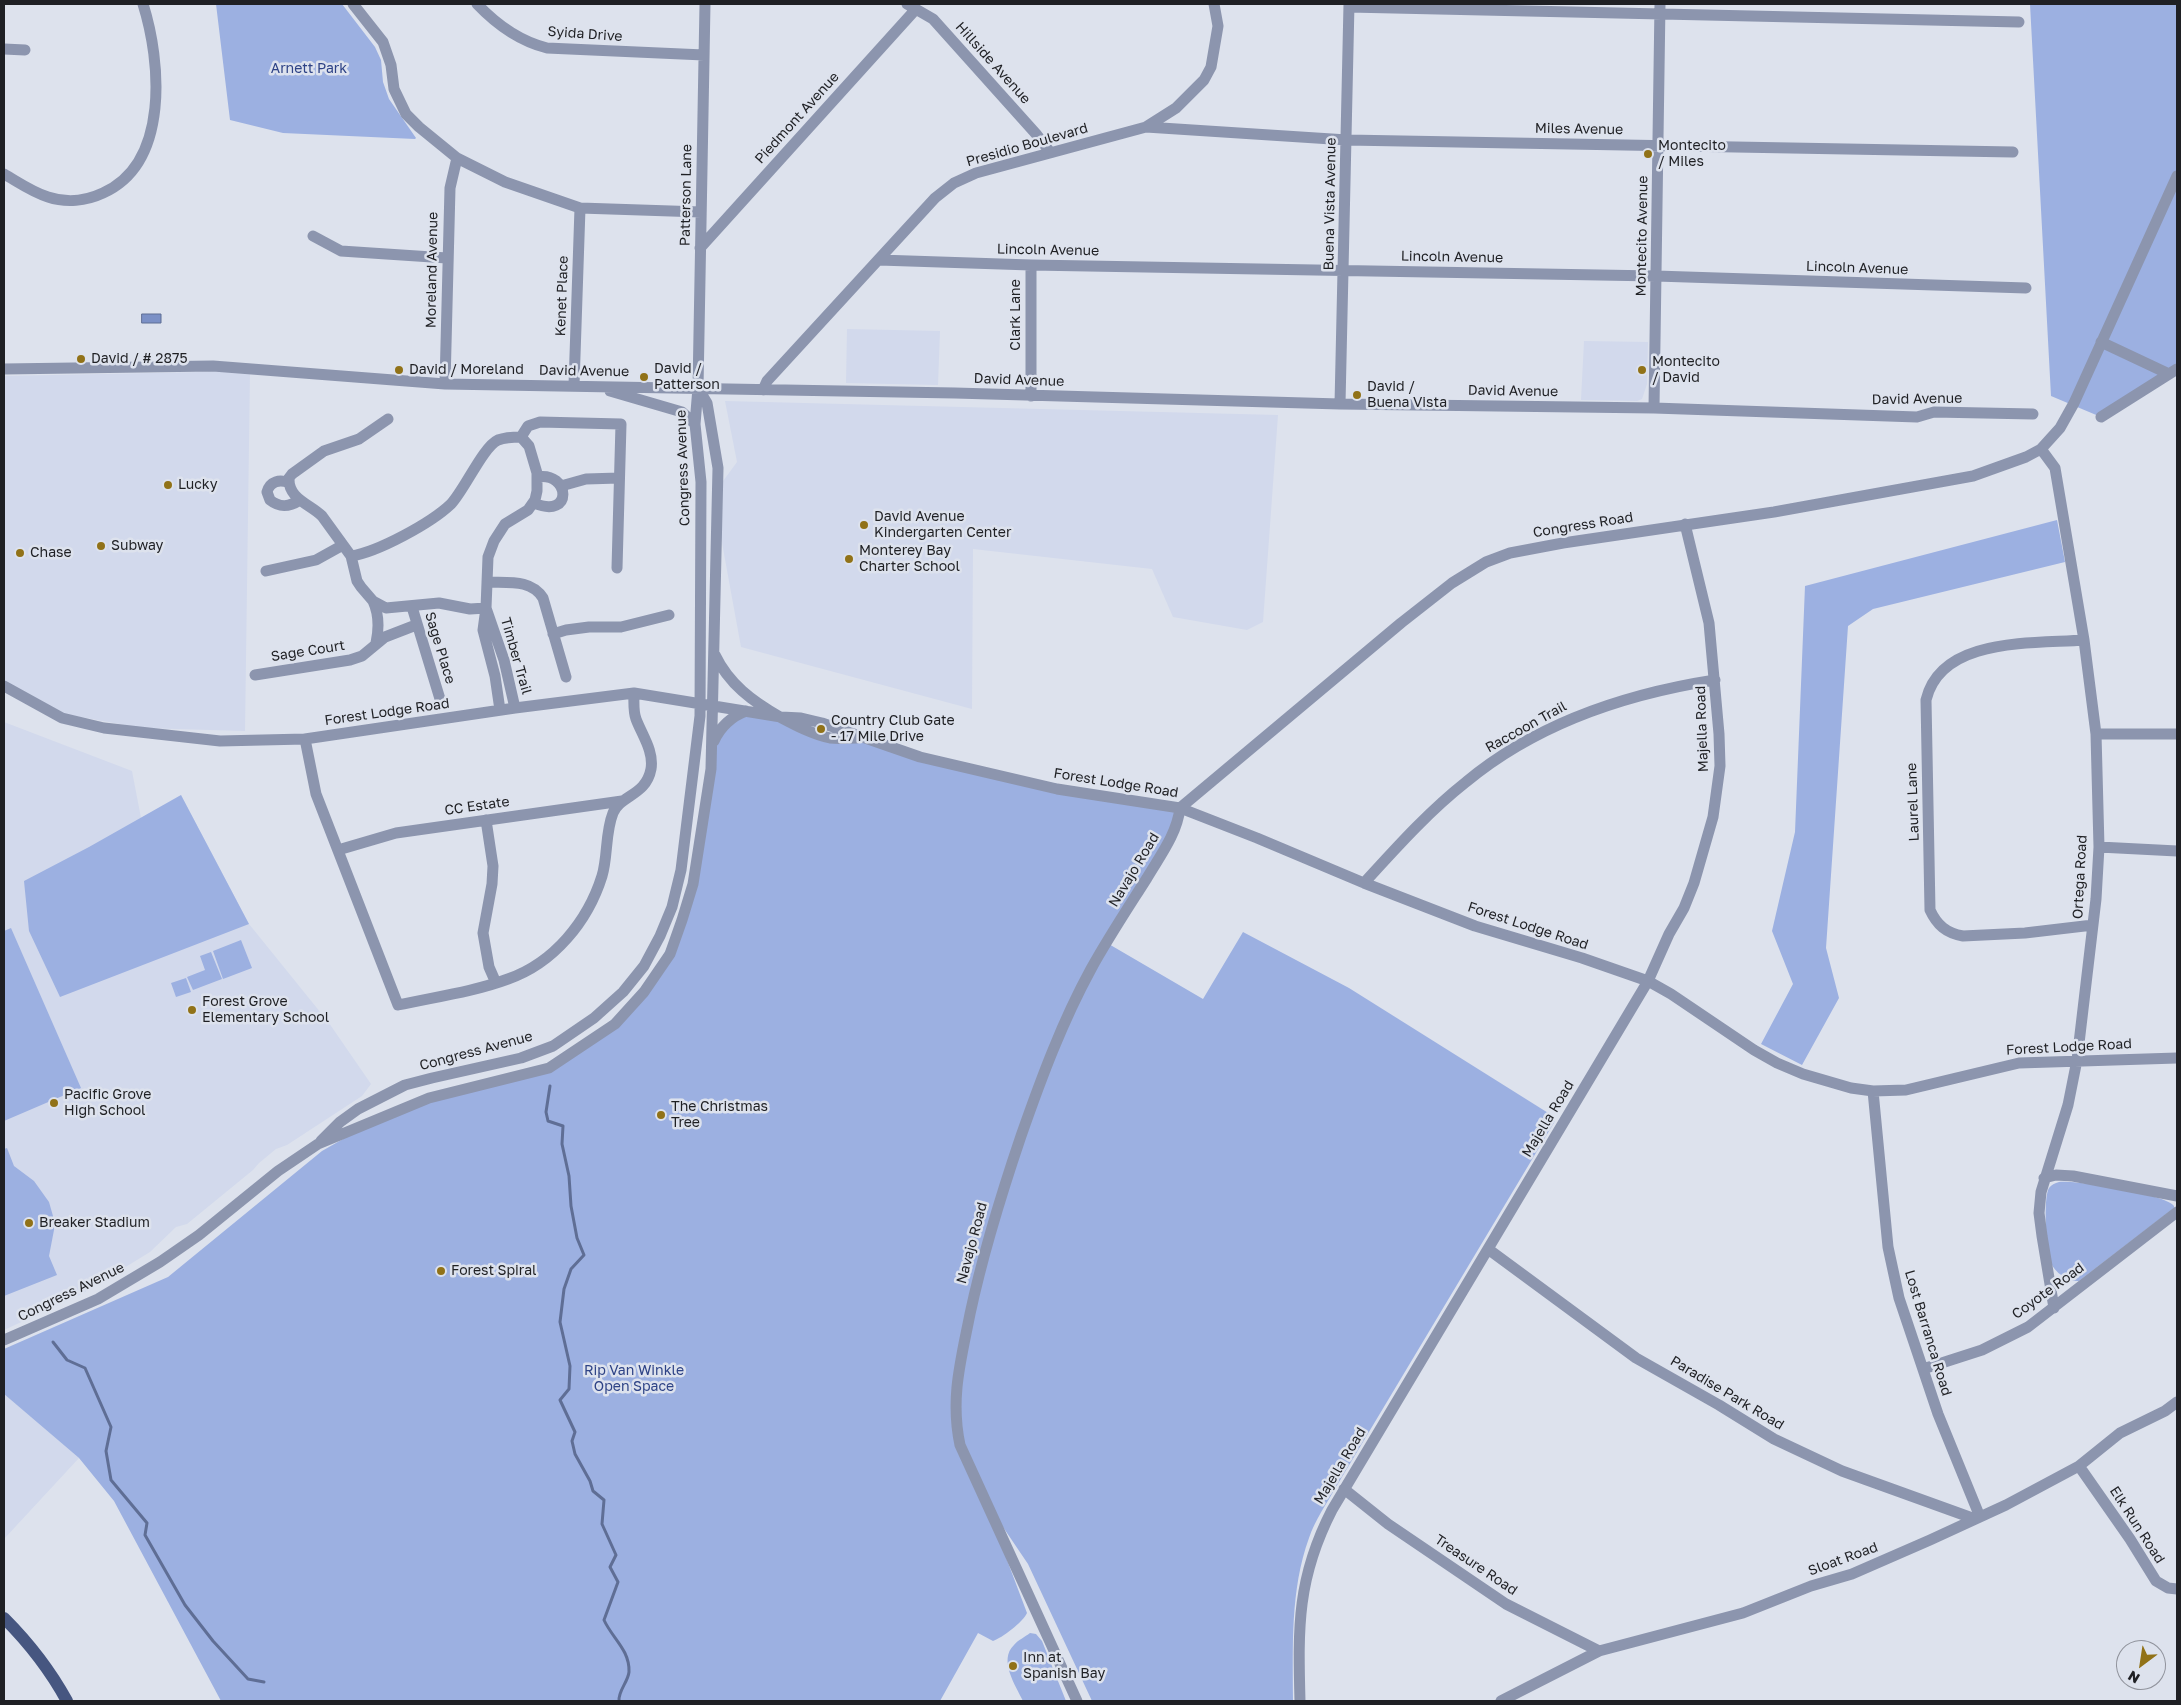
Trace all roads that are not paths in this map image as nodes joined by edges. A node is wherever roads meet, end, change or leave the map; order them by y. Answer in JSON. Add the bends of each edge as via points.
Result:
{"nodes":[{"id":1,"x":143,"y":4,"type":"edge"},
{"id":2,"x":352,"y":4,"type":"edge"},
{"id":3,"x":477,"y":4,"type":"edge"},
{"id":4,"x":705,"y":4,"type":"edge"},
{"id":5,"x":1214,"y":4,"type":"edge"},
{"id":6,"x":911,"y":6,"type":"edge"},
{"id":7,"x":1349,"y":6,"type":"edge"},
{"id":8,"x":1660,"y":9,"type":"edge"},
{"id":9,"x":2019,"y":22,"type":"dead end"},
{"id":10,"x":4,"y":49,"type":"edge"},
{"id":11,"x":25,"y":50,"type":"dead end"},
{"id":12,"x":704,"y":55,"type":"junction"},
{"id":13,"x":1146,"y":127,"type":"junction"},
{"id":14,"x":1346,"y":140,"type":"junction"},
{"id":15,"x":1658,"y":145,"type":"junction"},
{"id":16,"x":1050,"y":152,"type":"junction"},
{"id":17,"x":2013,"y":152,"type":"dead end"},
{"id":18,"x":457,"y":158,"type":"junction"},
{"id":19,"x":4,"y":174,"type":"edge"},
{"id":20,"x":2177,"y":176,"type":"edge"},
{"id":21,"x":580,"y":208,"type":"junction"},
{"id":22,"x":701,"y":212,"type":"junction"},
{"id":23,"x":313,"y":236,"type":"dead end"},
{"id":24,"x":700,"y":248,"type":"junction"},
{"id":25,"x":447,"y":258,"type":"junction"},
{"id":26,"x":879,"y":260,"type":"junction"},
{"id":27,"x":1031,"y":265,"type":"junction"},
{"id":28,"x":1344,"y":270,"type":"junction"},
{"id":29,"x":1656,"y":276,"type":"junction"},
{"id":30,"x":2026,"y":288,"type":"dead end"},
{"id":31,"x":2101,"y":342,"type":"junction"},
{"id":32,"x":4,"y":369,"type":"edge"},
{"id":33,"x":2173,"y":372,"type":"edge"},
{"id":34,"x":445,"y":384,"type":"junction"},
{"id":35,"x":574,"y":385,"type":"junction"},
{"id":36,"x":597,"y":386,"type":"junction"},
{"id":37,"x":698,"y":388,"type":"junction"},
{"id":38,"x":763,"y":390,"type":"junction"},
{"id":39,"x":1031,"y":396,"type":"junction"},
{"id":40,"x":1340,"y":404,"type":"junction"},
{"id":41,"x":1654,"y":408,"type":"junction"},
{"id":42,"x":2033,"y":414,"type":"dead end"},
{"id":43,"x":2101,"y":417,"type":"dead end"},
{"id":44,"x":388,"y":419,"type":"dead end"},
{"id":45,"x":695,"y":424,"type":"junction"},
{"id":46,"x":521,"y":437,"type":"junction"},
{"id":47,"x":2041,"y":449,"type":"junction"},
{"id":48,"x":538,"y":478,"type":"junction"},
{"id":49,"x":619,"y":478,"type":"junction"},
{"id":50,"x":289,"y":483,"type":"junction"},
{"id":51,"x":561,"y":486,"type":"junction"},
{"id":52,"x":300,"y":500,"type":"junction"},
{"id":53,"x":534,"y":503,"type":"junction"},
{"id":54,"x":1685,"y":524,"type":"junction"},
{"id":55,"x":343,"y":546,"type":"junction"},
{"id":56,"x":351,"y":556,"type":"junction"},
{"id":57,"x":617,"y":568,"type":"dead end"},
{"id":58,"x":266,"y":571,"type":"dead end"},
{"id":59,"x":487,"y":582,"type":"junction"},
{"id":60,"x":373,"y":601,"type":"junction"},
{"id":61,"x":412,"y":607,"type":"junction"},
{"id":62,"x":486,"y":608,"type":"junction"},
{"id":63,"x":669,"y":615,"type":"dead end"},
{"id":64,"x":416,"y":625,"type":"junction"},
{"id":65,"x":553,"y":634,"type":"junction"},
{"id":66,"x":2084,"y":640,"type":"junction"},
{"id":67,"x":376,"y":643,"type":"junction"},
{"id":68,"x":714,"y":652,"type":"junction"},
{"id":69,"x":255,"y":674,"type":"dead end"},
{"id":70,"x":566,"y":677,"type":"dead end"},
{"id":71,"x":1715,"y":680,"type":"junction"},
{"id":72,"x":4,"y":686,"type":"edge"},
{"id":73,"x":634,"y":693,"type":"junction"},
{"id":74,"x":440,"y":698,"type":"dead end"},
{"id":75,"x":700,"y":704,"type":"junction"},
{"id":76,"x":712,"y":705,"type":"junction"},
{"id":77,"x":514,"y":708,"type":"junction"},
{"id":78,"x":500,"y":710,"type":"junction"},
{"id":79,"x":746,"y":711,"type":"junction"},
{"id":80,"x":781,"y":717,"type":"junction"},
{"id":81,"x":2096,"y":734,"type":"junction"},
{"id":82,"x":2177,"y":734,"type":"edge"},
{"id":83,"x":305,"y":739,"type":"junction"},
{"id":84,"x":711,"y":753,"type":"junction"},
{"id":85,"x":622,"y":800,"type":"junction"},
{"id":86,"x":1180,"y":808,"type":"junction"},
{"id":87,"x":486,"y":820,"type":"junction"},
{"id":88,"x":2099,"y":847,"type":"junction"},
{"id":89,"x":338,"y":850,"type":"junction"},
{"id":90,"x":2177,"y":851,"type":"edge"},
{"id":91,"x":1364,"y":883,"type":"junction"},
{"id":92,"x":2093,"y":925,"type":"junction"},
{"id":93,"x":1648,"y":981,"type":"junction"},
{"id":94,"x":496,"y":983,"type":"junction"},
{"id":95,"x":2177,"y":1058,"type":"edge"},
{"id":96,"x":2078,"y":1060,"type":"junction"},
{"id":97,"x":1873,"y":1091,"type":"junction"},
{"id":98,"x":318,"y":1144,"type":"junction"},
{"id":99,"x":2044,"y":1178,"type":"junction"},
{"id":100,"x":2177,"y":1196,"type":"edge"},
{"id":101,"x":2177,"y":1212,"type":"edge"},
{"id":102,"x":1488,"y":1250,"type":"junction"},
{"id":103,"x":2054,"y":1308,"type":"junction"},
{"id":104,"x":4,"y":1340,"type":"edge"},
{"id":105,"x":1923,"y":1369,"type":"junction"},
{"id":106,"x":2177,"y":1402,"type":"edge"},
{"id":107,"x":2079,"y":1466,"type":"junction"},
{"id":108,"x":1344,"y":1489,"type":"junction"},
{"id":109,"x":1977,"y":1518,"type":"junction"},
{"id":110,"x":2177,"y":1589,"type":"edge"},
{"id":111,"x":4,"y":1618,"type":"edge"},
{"id":112,"x":1600,"y":1651,"type":"junction"},
{"id":113,"x":67,"y":1701,"type":"edge"},
{"id":114,"x":1077,"y":1701,"type":"edge"},
{"id":115,"x":1300,"y":1701,"type":"edge"},
{"id":116,"x":1501,"y":1701,"type":"edge"}],
"edges":[{"from":1,"to":19,"type":"street","via":[[154,58],[156,96],[148,141],[129,175],[113,188],[76,200],[49,198]]},
{"from":2,"to":18,"type":"street","via":[[385,47],[394,89],[406,114]]},
{"from":3,"to":12,"type":"street","name":"Syida Drive","via":[[502,27],[526,42],[547,48]]},
{"from":4,"to":12,"type":"street","name":"Patterson Lane"},
{"from":5,"to":13,"type":"street","name":"Presidio Boulevard","via":[[1218,26],[1214,54],[1204,80],[1176,108]]},
{"from":6,"to":16,"type":"street","name":"Hillside Avenue","via":[[933,19]]},
{"from":6,"to":24,"type":"street","name":"Piedmont Avenue"},
{"from":7,"to":8,"type":"street"},
{"from":7,"to":14,"type":"street","name":"Buena Vista Avenue"},
{"from":8,"to":9,"type":"street"},
{"from":8,"to":15,"type":"street","name":"Montecito Avenue"},
{"from":10,"to":11,"type":"street"},
{"from":12,"to":22,"type":"street","name":"Patterson Lane"},
{"from":13,"to":14,"type":"street","name":"Miles Avenue"},
{"from":13,"to":16,"type":"street","name":"Presidio Boulevard"},
{"from":14,"to":15,"type":"street","name":"Miles Avenue"},
{"from":14,"to":28,"type":"street","name":"Buena Vista Avenue"},
{"from":15,"to":17,"type":"street","name":"Miles Avenue"},
{"from":15,"to":29,"type":"street","name":"Montecito Avenue"},
{"from":16,"to":26,"type":"street","name":"Presidio Boulevard","via":[[976,173],[954,183],[935,198]]},
{"from":18,"to":21,"type":"street","via":[[505,182]]},
{"from":18,"to":25,"type":"street","name":"Moreland Avenue","via":[[450,188]]},
{"from":20,"to":31,"type":"street","name":"Congress Road"},
{"from":21,"to":22,"type":"street"},
{"from":21,"to":35,"type":"street","name":"Kenet Place"},
{"from":22,"to":24,"type":"street","name":"Patterson Lane"},
{"from":23,"to":25,"type":"street","via":[[341,252]]},
{"from":24,"to":37,"type":"street","name":"Patterson Lane"},
{"from":25,"to":34,"type":"street","name":"Moreland Avenue"},
{"from":26,"to":27,"type":"street","name":"Lincoln Avenue"},
{"from":26,"to":38,"type":"street","name":"Presidio Boulevard","via":[[767,381]]},
{"from":27,"to":28,"type":"street","name":"Lincoln Avenue"},
{"from":27,"to":39,"type":"street","name":"Clark Lane"},
{"from":28,"to":29,"type":"street","name":"Lincoln Avenue"},
{"from":28,"to":40,"type":"street","name":"Buena Vista Avenue"},
{"from":29,"to":30,"type":"street","name":"Lincoln Avenue"},
{"from":29,"to":41,"type":"street","name":"Montecito Avenue"},
{"from":31,"to":33,"type":"street"},
{"from":31,"to":47,"type":"street","name":"Congress Road","via":[[2060,428]]},
{"from":32,"to":34,"type":"street","name":"David Avenue","via":[[213,366]]},
{"from":33,"to":43,"type":"street"},
{"from":34,"to":35,"type":"street","name":"David Avenue"},
{"from":35,"to":36,"type":"street","name":"David Avenue"},
{"from":36,"to":37,"type":"street","name":"David Avenue"},
{"from":36,"to":45,"type":"street","via":[[682,412]]},
{"from":37,"to":38,"type":"street","name":"David Avenue"},
{"from":37,"to":45,"type":"street","name":"Congress Avenue"},
{"from":37,"to":68,"type":"street","name":"Congress Avenue","via":[[707,403],[718,468]]},
{"from":38,"to":39,"type":"street","name":"David Avenue"},
{"from":39,"to":40,"type":"street","name":"David Avenue"},
{"from":40,"to":41,"type":"street","name":"David Avenue"},
{"from":41,"to":42,"type":"street","name":"David Avenue","via":[[1917,417],[1934,412]]},
{"from":44,"to":50,"type":"street","via":[[359,439],[324,450],[292,474]]},
{"from":45,"to":75,"type":"street","name":"Congress Avenue","via":[[701,482]]},
{"from":46,"to":48,"type":"street","via":[[528,446]]},
{"from":46,"to":49,"type":"street","via":[[528,426],[540,422],[621,424]]},
{"from":46,"to":56,"type":"street","via":[[493,443],[457,496],[442,512],[366,554]]},
{"from":47,"to":54,"type":"street","name":"Congress Road","via":[[1973,476],[1774,512]]},
{"from":47,"to":66,"type":"street","name":"Ortega Road","via":[[2055,468]]},
{"from":48,"to":51,"type":"street","via":[[549,478]]},
{"from":48,"to":53,"type":"street"},
{"from":49,"to":51,"type":"street","via":[[586,479]]},
{"from":49,"to":57,"type":"street"},
{"from":50,"to":52,"type":"street"},
{"from":50,"to":52,"type":"street","via":[[277,481],[271,484],[267,492],[270,500],[286,506]]},
{"from":51,"to":53,"type":"street","via":[[563,497],[554,507]]},
{"from":52,"to":55,"type":"street","via":[[322,516]]},
{"from":53,"to":59,"type":"street","via":[[509,520],[500,532],[488,557]]},
{"from":54,"to":71,"type":"street","name":"Majella Road","via":[[1709,623]]},
{"from":54,"to":86,"type":"street","name":"Congress Road","via":[[1532,548],[1498,557],[1468,572],[1400,623]]},
{"from":55,"to":56,"type":"street"},
{"from":55,"to":58,"type":"street","via":[[316,560]]},
{"from":56,"to":60,"type":"street","via":[[357,581]]},
{"from":59,"to":62,"type":"street"},
{"from":59,"to":65,"type":"street","via":[[533,587],[543,598]]},
{"from":60,"to":61,"type":"street","name":"Timber Trail","via":[[386,608]]},
{"from":60,"to":67,"type":"street","via":[[379,633]]},
{"from":61,"to":62,"type":"street","name":"Timber Trail","via":[[439,603],[470,609]]},
{"from":61,"to":64,"type":"street","name":"Sage Place"},
{"from":62,"to":77,"type":"street","name":"Timber Trail","via":[[504,660]]},
{"from":62,"to":78,"type":"street","via":[[483,630]]},
{"from":63,"to":65,"type":"street","via":[[621,627],[589,627]]},
{"from":64,"to":67,"type":"street","name":"Sage Court"},
{"from":64,"to":74,"type":"street","name":"Sage Place"},
{"from":65,"to":70,"type":"street"},
{"from":66,"to":81,"type":"street","name":"Ortega Road"},
{"from":66,"to":92,"type":"street","name":"Laurel Lane","via":[[1968,653],[1934,678],[1926,700],[1930,910],[1946,931],[1963,936]]},
{"from":67,"to":69,"type":"street","name":"Sage Court","via":[[362,656],[350,660]]},
{"from":68,"to":76,"type":"street","name":"Congress Avenue"},
{"from":68,"to":80,"type":"street","via":[[720,666],[738,688],[763,708]]},
{"from":71,"to":91,"type":"street","name":"Raccoon Trail","via":[[1614,702],[1573,717],[1519,745],[1459,788]]},
{"from":71,"to":93,"type":"street","name":"Majella Road","via":[[1720,766],[1712,817],[1688,900]]},
{"from":72,"to":83,"type":"street","name":"Forest Lodge Road","via":[[62,718],[104,728],[220,741]]},
{"from":73,"to":75,"type":"street","name":"Forest Lodge Road"},
{"from":73,"to":77,"type":"street","name":"Forest Lodge Road"},
{"from":73,"to":85,"type":"street","via":[[635,717],[649,748],[651,770],[642,787]]},
{"from":75,"to":76,"type":"street","name":"Forest Lodge Road"},
{"from":75,"to":98,"type":"street","name":"Congress Avenue","via":[[681,870],[672,907],[644,966],[623,992],[594,1018],[553,1046],[521,1058],[405,1086],[358,1109]]},
{"from":76,"to":79,"type":"street","name":"Forest Lodge Road"},
{"from":76,"to":84,"type":"street","name":"Congress Avenue"},
{"from":77,"to":78,"type":"street","name":"Forest Lodge Road"},
{"from":78,"to":83,"type":"street","name":"Forest Lodge Road"},
{"from":79,"to":80,"type":"street","name":"Forest Lodge Road"},
{"from":79,"to":84,"type":"street","via":[[719,731]]},
{"from":80,"to":86,"type":"street","name":"Forest Lodge Road","via":[[822,723],[920,757],[1057,789]]},
{"from":81,"to":82,"type":"street"},
{"from":81,"to":88,"type":"street","name":"Ortega Road"},
{"from":83,"to":89,"type":"street","via":[[316,794]]},
{"from":84,"to":98,"type":"street","name":"Congress Avenue","via":[[693,884],[682,920],[670,954],[625,1015],[597,1038],[549,1068],[429,1098]]},
{"from":85,"to":87,"type":"street","name":"CC Estate"},
{"from":85,"to":94,"type":"street","via":[[610,821],[602,876],[578,925],[538,964]]},
{"from":86,"to":91,"type":"street","name":"Forest Lodge Road"},
{"from":86,"to":114,"type":"street","name":"Navajo Road","via":[[1179,822],[1165,848],[1072,1007],[1033,1101],[976,1284],[956,1389],[954,1410],[960,1445]]},
{"from":87,"to":89,"type":"street","name":"CC Estate","via":[[396,833]]},
{"from":87,"to":94,"type":"street","via":[[493,866],[484,933],[489,967]]},
{"from":88,"to":90,"type":"street"},
{"from":88,"to":92,"type":"street","name":"Ortega Road"},
{"from":89,"to":94,"type":"street","via":[[398,1005]]},
{"from":91,"to":93,"type":"street","name":"Forest Lodge Road","via":[[1475,926]]},
{"from":92,"to":96,"type":"street","name":"Ortega Road"},
{"from":93,"to":97,"type":"street","name":"Forest Lodge Road","via":[[1777,1063],[1830,1082]]},
{"from":93,"to":102,"type":"street","name":"Majella Road"},
{"from":95,"to":96,"type":"street","name":"Forest Lodge Road"},
{"from":96,"to":97,"type":"street","name":"Forest Lodge Road","via":[[2019,1063],[1906,1090]]},
{"from":96,"to":99,"type":"street","name":"Ortega Road","via":[[2068,1105]]},
{"from":97,"to":105,"type":"street","name":"Lost Barranca Road","via":[[1888,1247],[1899,1298]]},
{"from":98,"to":104,"type":"street","name":"Congress Avenue","via":[[278,1171],[199,1235],[126,1283],[98,1299]]},
{"from":99,"to":100,"type":"street","via":[[2073,1176]]},
{"from":99,"to":103,"type":"street","name":"Ortega Road","via":[[2040,1213]]},
{"from":101,"to":103,"type":"street","name":"Coyote Road"},
{"from":102,"to":108,"type":"street","name":"Majella Road"},
{"from":102,"to":109,"type":"street","name":"Paradise Park Road","via":[[1636,1358],[1774,1439],[1842,1471]]},
{"from":103,"to":105,"type":"street","name":"Coyote Road","via":[[2009,1338]]},
{"from":105,"to":109,"type":"street","name":"Lost Barranca Road"},
{"from":106,"to":107,"type":"street","name":"Sloat Road","via":[[2166,1411],[2120,1433]]},
{"from":107,"to":109,"type":"street","name":"Sloat Road"},
{"from":107,"to":110,"type":"street","name":"Elk Run Road","via":[[2156,1581]]},
{"from":108,"to":112,"type":"street","name":"Treasure Road","via":[[1388,1524],[1506,1604]]},
{"from":108,"to":115,"type":"street","name":"Majella Road","via":[[1321,1531],[1306,1574],[1298,1632]]},
{"from":109,"to":112,"type":"street","name":"Sloat Road","via":[[1860,1570],[1743,1613]]},
{"from":111,"to":113,"type":"main road","via":[[38,1655]]},
{"from":112,"to":116,"type":"street","name":"Sloat Road"}]}
